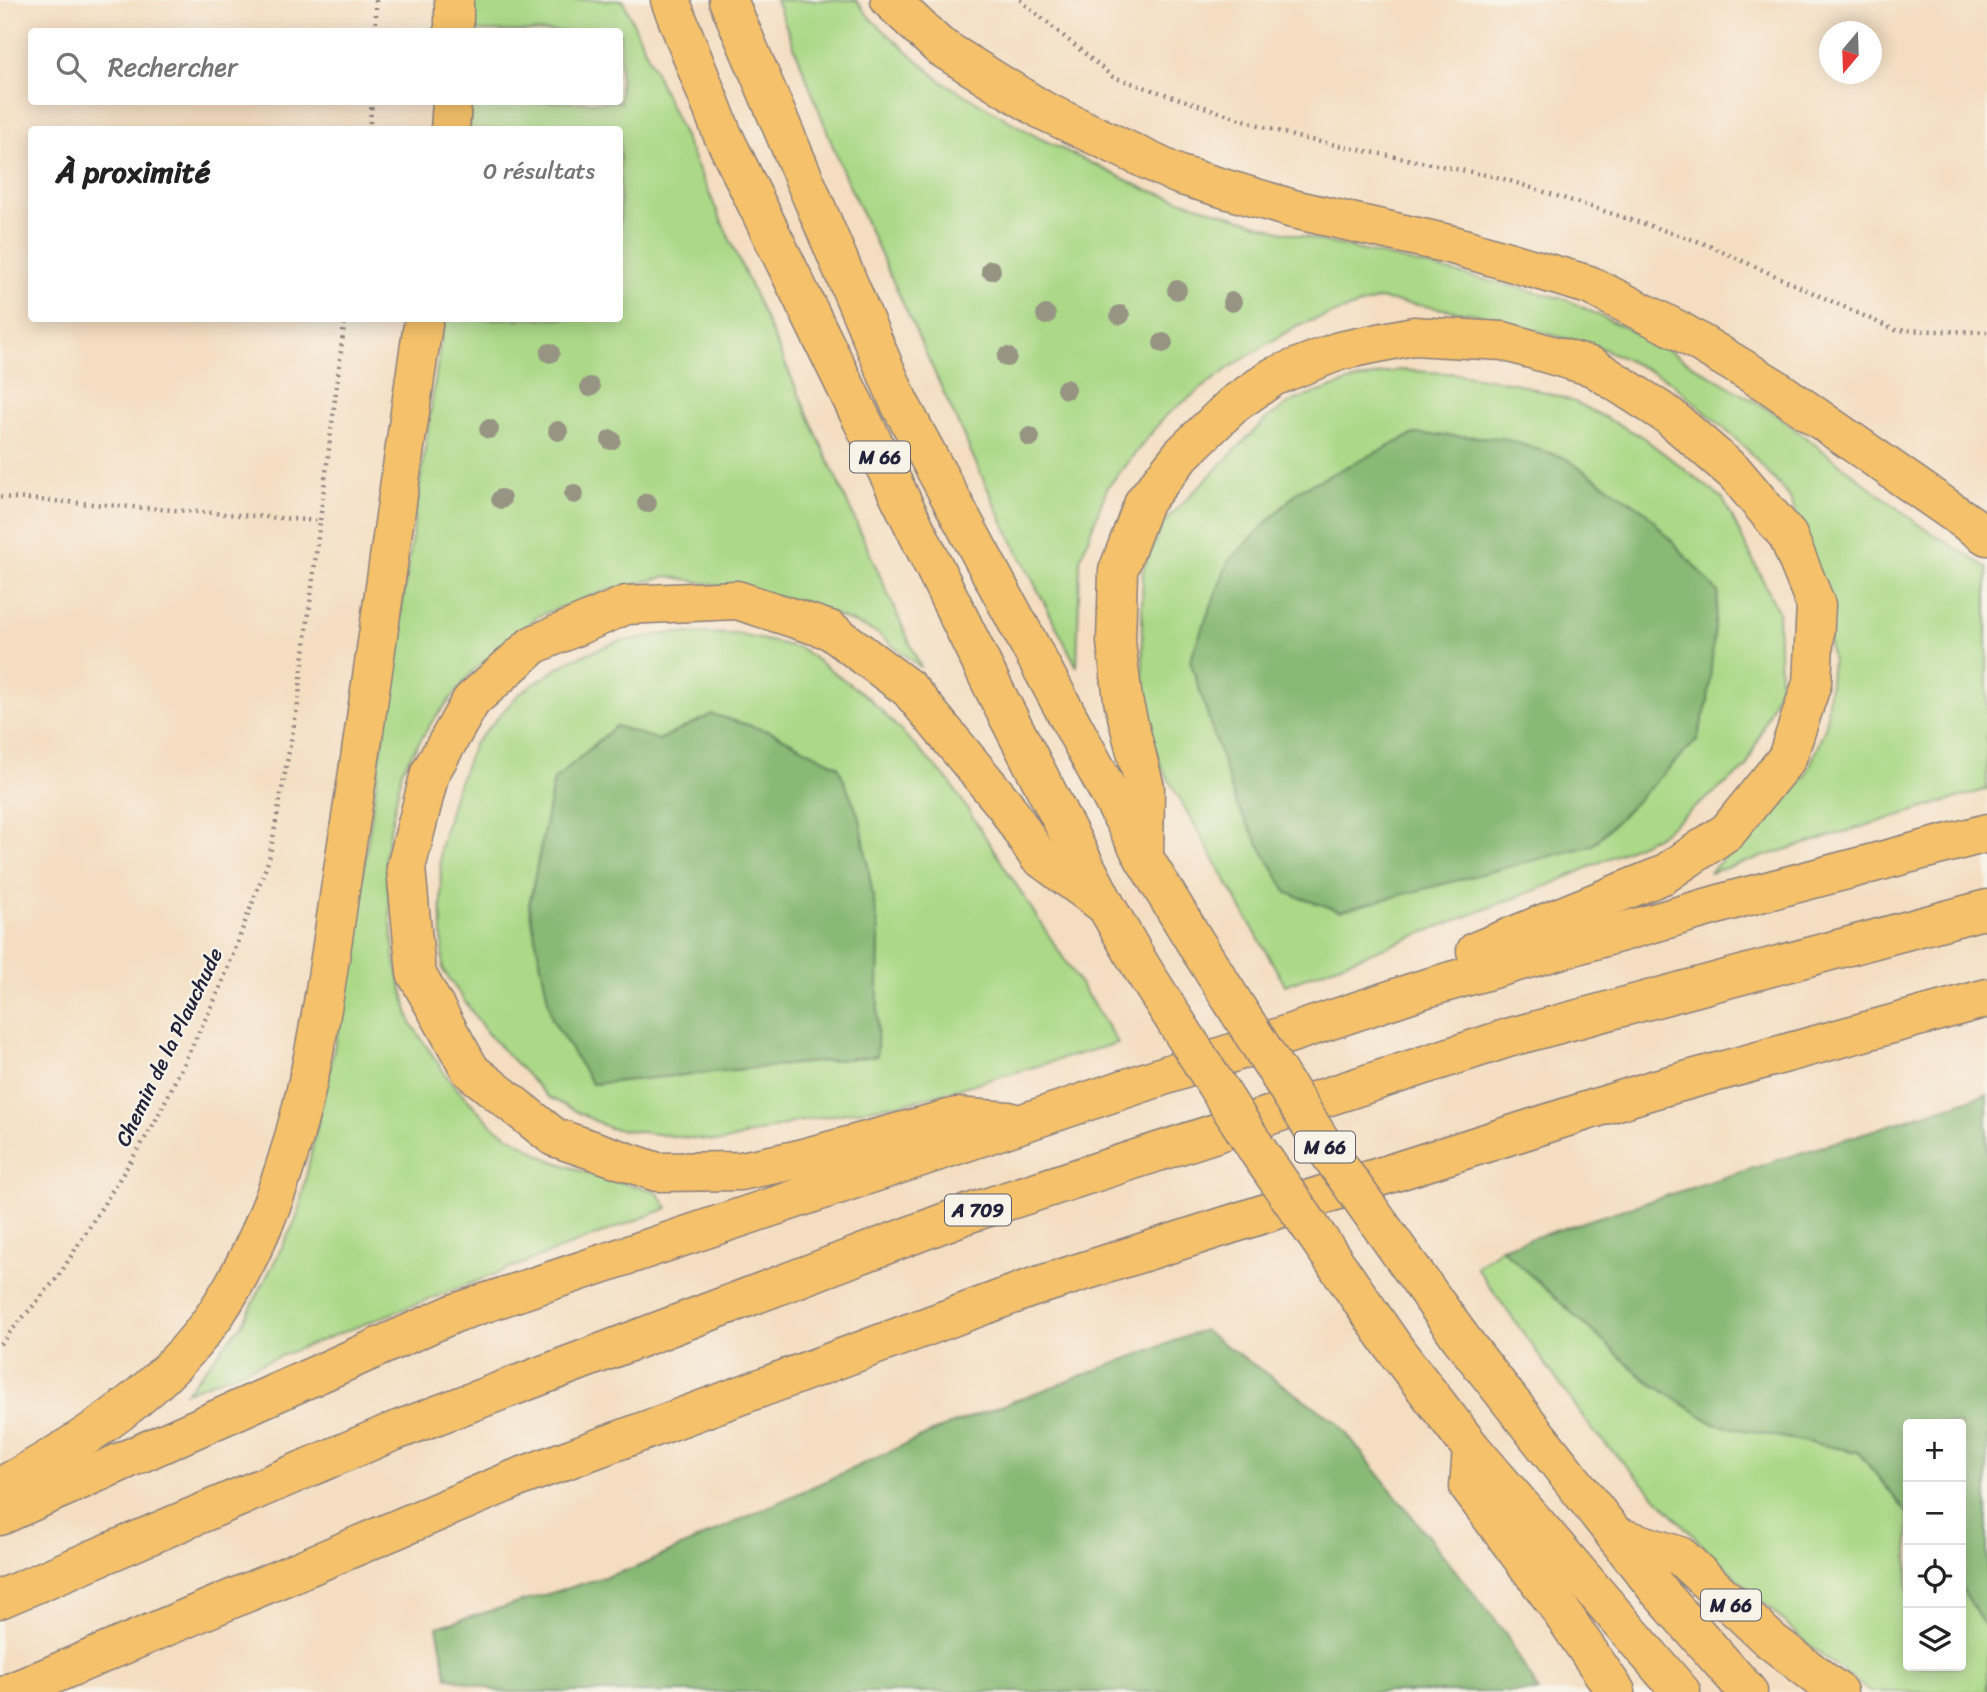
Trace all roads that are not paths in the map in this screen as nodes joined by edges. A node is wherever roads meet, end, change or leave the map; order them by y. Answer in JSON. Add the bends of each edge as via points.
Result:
{"nodes":[{"id":1,"x":454,"y":0,"type":"edge"},
{"id":2,"x":670,"y":0,"type":"edge"},
{"id":3,"x":728,"y":0,"type":"edge"},
{"id":4,"x":890,"y":0,"type":"edge"},
{"id":5,"x":454,"y":28,"type":"edge"},
{"id":6,"x":452,"y":105,"type":"edge"},
{"id":7,"x":450,"y":126,"type":"edge"},
{"id":8,"x":423,"y":322,"type":"edge"},
{"id":9,"x":1987,"y":536,"type":"edge"},
{"id":10,"x":1987,"y":833,"type":"edge"},
{"id":11,"x":1144,"y":858,"type":"junction"},
{"id":12,"x":1106,"y":906,"type":"junction"},
{"id":13,"x":1987,"y":909,"type":"edge"},
{"id":14,"x":1420,"y":990,"type":"junction"},
{"id":15,"x":1987,"y":998,"type":"edge"},
{"id":16,"x":1022,"y":1122,"type":"junction"},
{"id":17,"x":1472,"y":1449,"type":"junction"},
{"id":18,"x":0,"y":1488,"type":"edge"},
{"id":19,"x":0,"y":1516,"type":"edge"},
{"id":20,"x":1616,"y":1536,"type":"junction"},
{"id":21,"x":0,"y":1599,"type":"edge"},
{"id":22,"x":12,"y":1692,"type":"edge"},
{"id":23,"x":1616,"y":1692,"type":"edge"},
{"id":24,"x":1681,"y":1692,"type":"edge"},
{"id":25,"x":1748,"y":1692,"type":"edge"},
{"id":26,"x":1838,"y":1692,"type":"edge"}],
"edges":[{"from":1,"to":5,"type":"highway"},
{"from":2,"to":12,"type":"highway","number":"M 66","via":[[722,134],[990,681]]},
{"from":3,"to":11,"type":"highway","number":"M 66","via":[[899,402]]},
{"from":4,"to":9,"type":"highway","via":[[939,47],[1042,110],[1178,174],[1293,209],[1452,245],[1589,285],[1680,331],[1772,386]]},
{"from":6,"to":7,"type":"highway"},
{"from":8,"to":18,"type":"highway","via":[[309,1080],[268,1217],[215,1315],[171,1370],[118,1413]]},
{"from":10,"to":14,"type":"highway"},
{"from":11,"to":14,"type":"highway","via":[[1145,789],[1123,700],[1116,642],[1118,571],[1144,502],[1182,454],[1234,404],[1273,377],[1339,351],[1413,336],[1503,341],[1593,367],[1679,424],[1736,474],[1788,536],[1816,605],[1812,683],[1787,758],[1728,831],[1662,875],[1473,952]]},
{"from":11,"to":20,"type":"highway","number":"M 66","bridge":true,"via":[[1322,1143],[1460,1336]]},
{"from":12,"to":16,"type":"highway","via":[[1038,856],[1005,805],[909,689],[830,630],[737,600],[626,605],[533,645],[471,701],[430,773],[406,868],[416,973],[471,1071],[554,1137],[657,1172],[741,1171],[956,1117]]},
{"from":12,"to":17,"type":"highway","number":"M 66","bridge":true,"via":[[1260,1154],[1397,1352]]},
{"from":13,"to":21,"type":"highway","number":"A 709","via":[[1511,1037],[967,1214],[390,1433]]},
{"from":14,"to":16,"type":"highway"},
{"from":15,"to":22,"type":"highway","via":[[1652,1090],[1028,1289],[520,1477]]},
{"from":16,"to":19,"type":"highway","via":[[455,1313]]},
{"from":17,"to":23,"type":"highway","via":[[1469,1487]]},
{"from":17,"to":24,"type":"highway","number":"M 66"},
{"from":20,"to":25,"type":"highway","number":"M 66"},
{"from":20,"to":26,"type":"highway","number":"M 66","via":[[1680,1556],[1770,1640]]}]}
